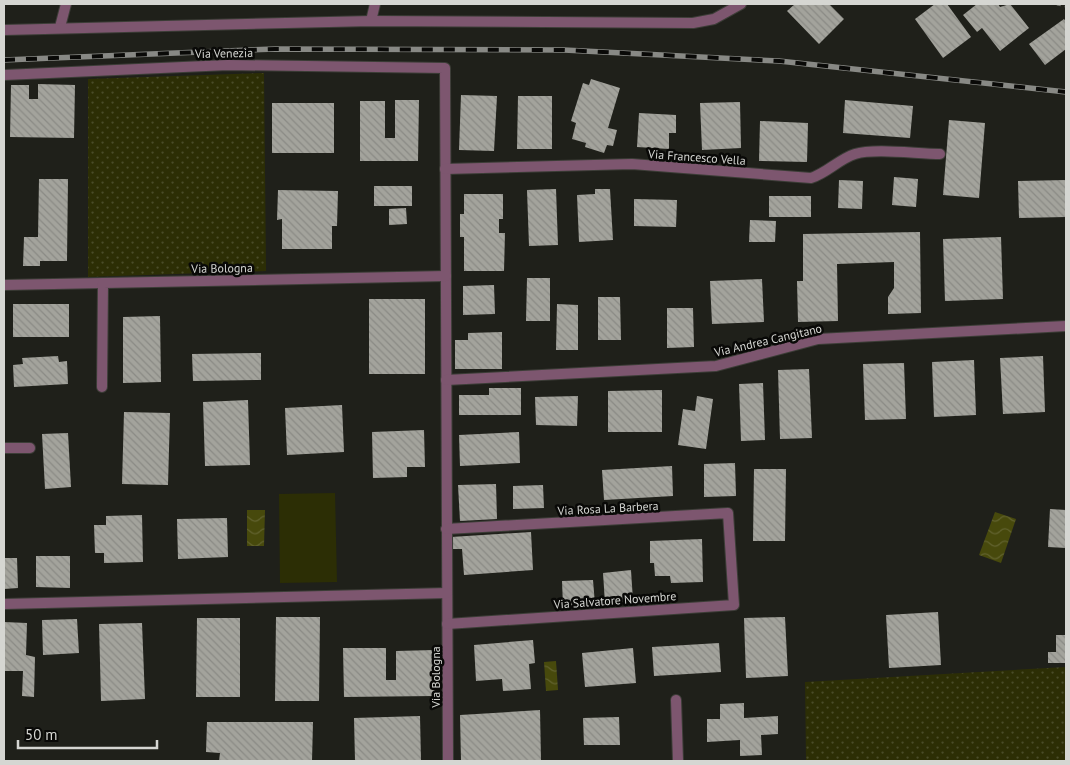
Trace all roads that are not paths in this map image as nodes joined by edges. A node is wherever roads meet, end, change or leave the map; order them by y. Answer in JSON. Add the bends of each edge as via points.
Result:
{"nodes":[{"id":1,"x":66,"y":4,"type":"edge"},
{"id":2,"x":375,"y":4,"type":"edge"},
{"id":3,"x":741,"y":4,"type":"edge"},
{"id":4,"x":372,"y":21,"type":"junction"},
{"id":5,"x":60,"y":27,"type":"junction"},
{"id":6,"x":4,"y":30,"type":"edge"},
{"id":7,"x":445,"y":68,"type":"joint"},
{"id":8,"x":4,"y":75,"type":"edge"},
{"id":9,"x":940,"y":154,"type":"dead end"},
{"id":10,"x":445,"y":169,"type":"junction"},
{"id":11,"x":446,"y":276,"type":"junction"},
{"id":12,"x":103,"y":283,"type":"junction"},
{"id":13,"x":4,"y":285,"type":"edge"},
{"id":14,"x":1066,"y":326,"type":"edge"},
{"id":15,"x":446,"y":380,"type":"junction"},
{"id":16,"x":102,"y":387,"type":"dead end"},
{"id":17,"x":4,"y":448,"type":"edge"},
{"id":18,"x":30,"y":448,"type":"dead end"},
{"id":19,"x":446,"y":529,"type":"junction"},
{"id":20,"x":732,"y":556,"type":"joint"},
{"id":21,"x":447,"y":593,"type":"junction"},
{"id":22,"x":4,"y":604,"type":"edge"},
{"id":23,"x":447,"y":624,"type":"junction"},
{"id":24,"x":676,"y":700,"type":"dead end"},
{"id":25,"x":448,"y":761,"type":"edge"},
{"id":26,"x":678,"y":761,"type":"edge"}],
"edges":[{"from":1,"to":5,"type":"street"},
{"from":2,"to":4,"type":"street"},
{"from":3,"to":4,"type":"street","via":[[714,20],[693,23]]},
{"from":4,"to":5,"type":"street"},
{"from":5,"to":6,"type":"street"},
{"from":7,"to":8,"type":"street","name":"Via Venezia","via":[[228,65]]},
{"from":7,"to":10,"type":"street","name":"Via Bologna"},
{"from":9,"to":10,"type":"street","name":"Via Francesco Vella","via":[[862,153],[811,178],[632,164]]},
{"from":10,"to":11,"type":"street","name":"Via Bologna"},
{"from":11,"to":12,"type":"street","name":"Via Bologna"},
{"from":11,"to":15,"type":"street","name":"Via Bologna"},
{"from":12,"to":13,"type":"street"},
{"from":12,"to":16,"type":"street"},
{"from":14,"to":15,"type":"street","name":"Via Andrea Cangitano","via":[[818,339],[716,366]]},
{"from":15,"to":19,"type":"street","name":"Via Bologna"},
{"from":17,"to":18,"type":"street"},
{"from":19,"to":20,"type":"street","name":"Via Rosa La Barbera","via":[[728,513]]},
{"from":19,"to":21,"type":"street","name":"Via Bologna"},
{"from":20,"to":23,"type":"street","name":"Via Salvatore Novembre","via":[[734,605]]},
{"from":21,"to":22,"type":"street"},
{"from":21,"to":23,"type":"street","name":"Via Bologna"},
{"from":23,"to":25,"type":"street","name":"Via Bologna"},
{"from":24,"to":26,"type":"street"}]}
